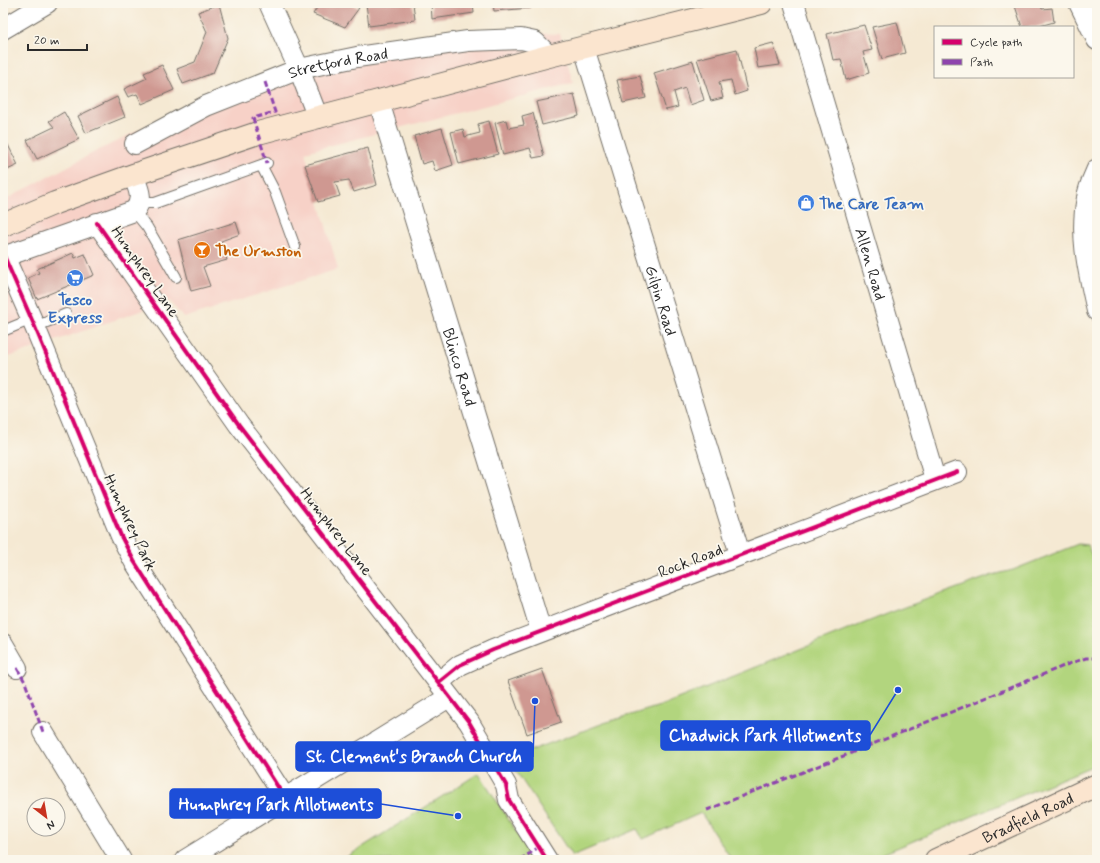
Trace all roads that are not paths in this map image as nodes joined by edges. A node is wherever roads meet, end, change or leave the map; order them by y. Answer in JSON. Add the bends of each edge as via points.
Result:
{"nodes":[{"id":1,"x":47,"y":3,"type":"edge"},
{"id":2,"x":269,"y":3,"type":"edge"},
{"id":3,"x":761,"y":3,"type":"edge"},
{"id":4,"x":794,"y":3,"type":"edge"},
{"id":5,"x":1079,"y":3,"type":"edge"},
{"id":6,"x":3,"y":29,"type":"edge"},
{"id":7,"x":1097,"y":40,"type":"edge"},
{"id":8,"x":584,"y":48,"type":"junction"},
{"id":9,"x":549,"y":56,"type":"junction"},
{"id":10,"x":299,"y":69,"type":"junction"},
{"id":11,"x":379,"y":102,"type":"junction"},
{"id":12,"x":318,"y":118,"type":"junction"},
{"id":13,"x":135,"y":144,"type":"dead end"},
{"id":14,"x":1097,"y":169,"type":"edge"},
{"id":15,"x":133,"y":175,"type":"junction"},
{"id":16,"x":1092,"y":197,"type":"edge"},
{"id":17,"x":137,"y":207,"type":"junction"},
{"id":18,"x":97,"y":223,"type":"junction"},
{"id":19,"x":3,"y":225,"type":"edge"},
{"id":20,"x":295,"y":247,"type":"dead end"},
{"id":21,"x":4,"y":257,"type":"edge"},
{"id":22,"x":176,"y":277,"type":"dead end"},
{"id":23,"x":1097,"y":311,"type":"edge"},
{"id":24,"x":66,"y":314,"type":"dead end"},
{"id":25,"x":34,"y":323,"type":"junction"},
{"id":26,"x":3,"y":331,"type":"edge"},
{"id":27,"x":956,"y":472,"type":"dead end"},
{"id":28,"x":935,"y":479,"type":"junction"},
{"id":29,"x":740,"y":554,"type":"junction"},
{"id":30,"x":542,"y":631,"type":"junction"},
{"id":31,"x":3,"y":644,"type":"edge"},
{"id":32,"x":17,"y":668,"type":"dead end"},
{"id":33,"x":444,"y":689,"type":"junction"},
{"id":34,"x":42,"y":732,"type":"dead end"},
{"id":35,"x":506,"y":785,"type":"junction"},
{"id":36,"x":1097,"y":785,"type":"edge"},
{"id":37,"x":284,"y":798,"type":"junction"},
{"id":38,"x":121,"y":860,"type":"edge"},
{"id":39,"x":185,"y":860,"type":"edge"},
{"id":40,"x":547,"y":860,"type":"edge"},
{"id":41,"x":560,"y":860,"type":"edge"},
{"id":42,"x":936,"y":860,"type":"edge"}],
"edges":[{"from":1,"to":6,"type":"street"},
{"from":2,"to":10,"type":"street"},
{"from":3,"to":8,"type":"main road"},
{"from":4,"to":28,"type":"street","name":"Allen Road"},
{"from":5,"to":7,"type":"street"},
{"from":8,"to":9,"type":"main road"},
{"from":8,"to":29,"type":"street","name":"Gilpin Road"},
{"from":9,"to":10,"type":"street","name":"Stretford Road","via":[[535,42],[521,39],[468,41],[357,56]]},
{"from":9,"to":11,"type":"main road"},
{"from":10,"to":12,"type":"street"},
{"from":10,"to":13,"type":"street","name":"Stretford Road","via":[[206,106]]},
{"from":11,"to":12,"type":"main road"},
{"from":11,"to":30,"type":"street","name":"Blinco Road"},
{"from":12,"to":15,"type":"main road","via":[[258,133]]},
{"from":14,"to":16,"type":"street"},
{"from":15,"to":17,"type":"street","via":[[141,196]]},
{"from":15,"to":19,"type":"main road","via":[[103,178],[55,203]]},
{"from":16,"to":23,"type":"street","via":[[1084,221],[1086,260]]},
{"from":17,"to":18,"type":"street"},
{"from":17,"to":20,"type":"lane","via":[[264,164]]},
{"from":17,"to":22,"type":"lane"},
{"from":18,"to":21,"type":"street"},
{"from":18,"to":33,"type":"street","name":"Humphrey Lane","via":[[239,425]]},
{"from":21,"to":25,"type":"street","name":"Humphrey Park"},
{"from":24,"to":25,"type":"lane"},
{"from":25,"to":26,"type":"lane"},
{"from":25,"to":37,"type":"street","name":"Humphrey Park","via":[[121,536],[134,561]]},
{"from":27,"to":28,"type":"street","name":"Rock Road"},
{"from":28,"to":29,"type":"street","name":"Rock Road"},
{"from":29,"to":30,"type":"street","name":"Rock Road"},
{"from":30,"to":33,"type":"street","name":"Rock Road","via":[[460,665]]},
{"from":31,"to":32,"type":"street"},
{"from":33,"to":35,"type":"street","name":"Humphrey Lane","via":[[473,729]]},
{"from":33,"to":37,"type":"street"},
{"from":34,"to":38,"type":"street"},
{"from":35,"to":40,"type":"street","name":"Humphrey Lane","via":[[509,800]]},
{"from":35,"to":41,"type":"street","name":"Humphrey Lane","via":[[517,795]]},
{"from":36,"to":42,"type":"main road","name":"Bradfield Road"},
{"from":37,"to":39,"type":"street"}]}
